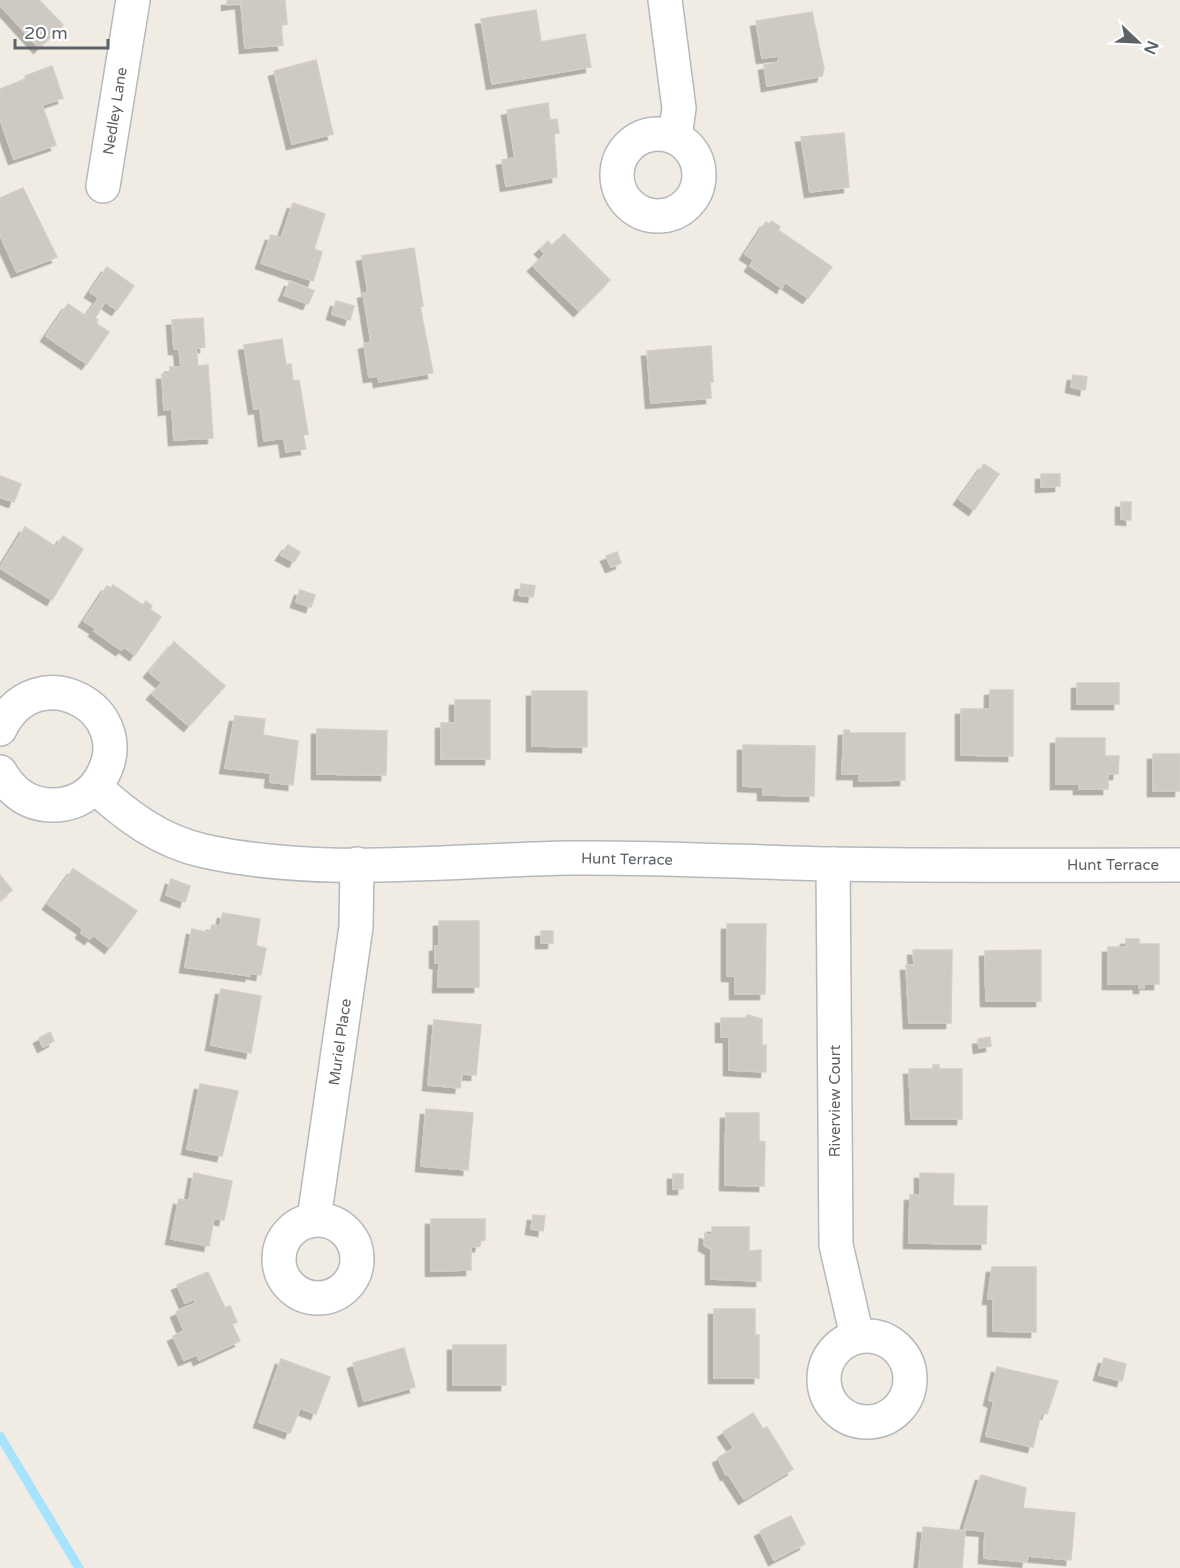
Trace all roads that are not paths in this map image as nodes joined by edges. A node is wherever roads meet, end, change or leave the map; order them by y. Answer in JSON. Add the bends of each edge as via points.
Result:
{"nodes":[{"id":1,"x":133,"y":0,"type":"edge"},
{"id":2,"x":665,"y":0,"type":"edge"},
{"id":3,"x":675,"y":137,"type":"dead end"},
{"id":4,"x":103,"y":186,"type":"dead end"},
{"id":5,"x":0,"y":729,"type":"edge"},
{"id":6,"x":0,"y":772,"type":"edge"},
{"id":7,"x":95,"y":787,"type":"junction"},
{"id":8,"x":357,"y":864,"type":"junction"},
{"id":9,"x":833,"y":864,"type":"junction"},
{"id":10,"x":1180,"y":865,"type":"edge"},
{"id":11,"x":314,"y":1219,"type":"dead end"},
{"id":12,"x":857,"y":1336,"type":"dead end"}],
"edges":[{"from":1,"to":4,"type":"street","name":"Nedley Lane"},
{"from":2,"to":3,"type":"street","via":[[679,108]]},
{"from":5,"to":7,"type":"street","via":[[8,713],[34,694],[55,692],[78,698],[95,710],[110,746],[105,770]]},
{"from":6,"to":7,"type":"street","via":[[22,798],[42,805],[67,804]]},
{"from":7,"to":8,"type":"street","name":"Hunt Terrace","via":[[127,815],[163,838],[200,850],[289,862]]},
{"from":8,"to":9,"type":"street","name":"Hunt Terrace","via":[[571,858]]},
{"from":8,"to":11,"type":"street","name":"Muriel Place","via":[[356,927]]},
{"from":9,"to":10,"type":"street","name":"Hunt Terrace"},
{"from":9,"to":12,"type":"street","name":"Riverview Court","via":[[836,1245]]}]}
